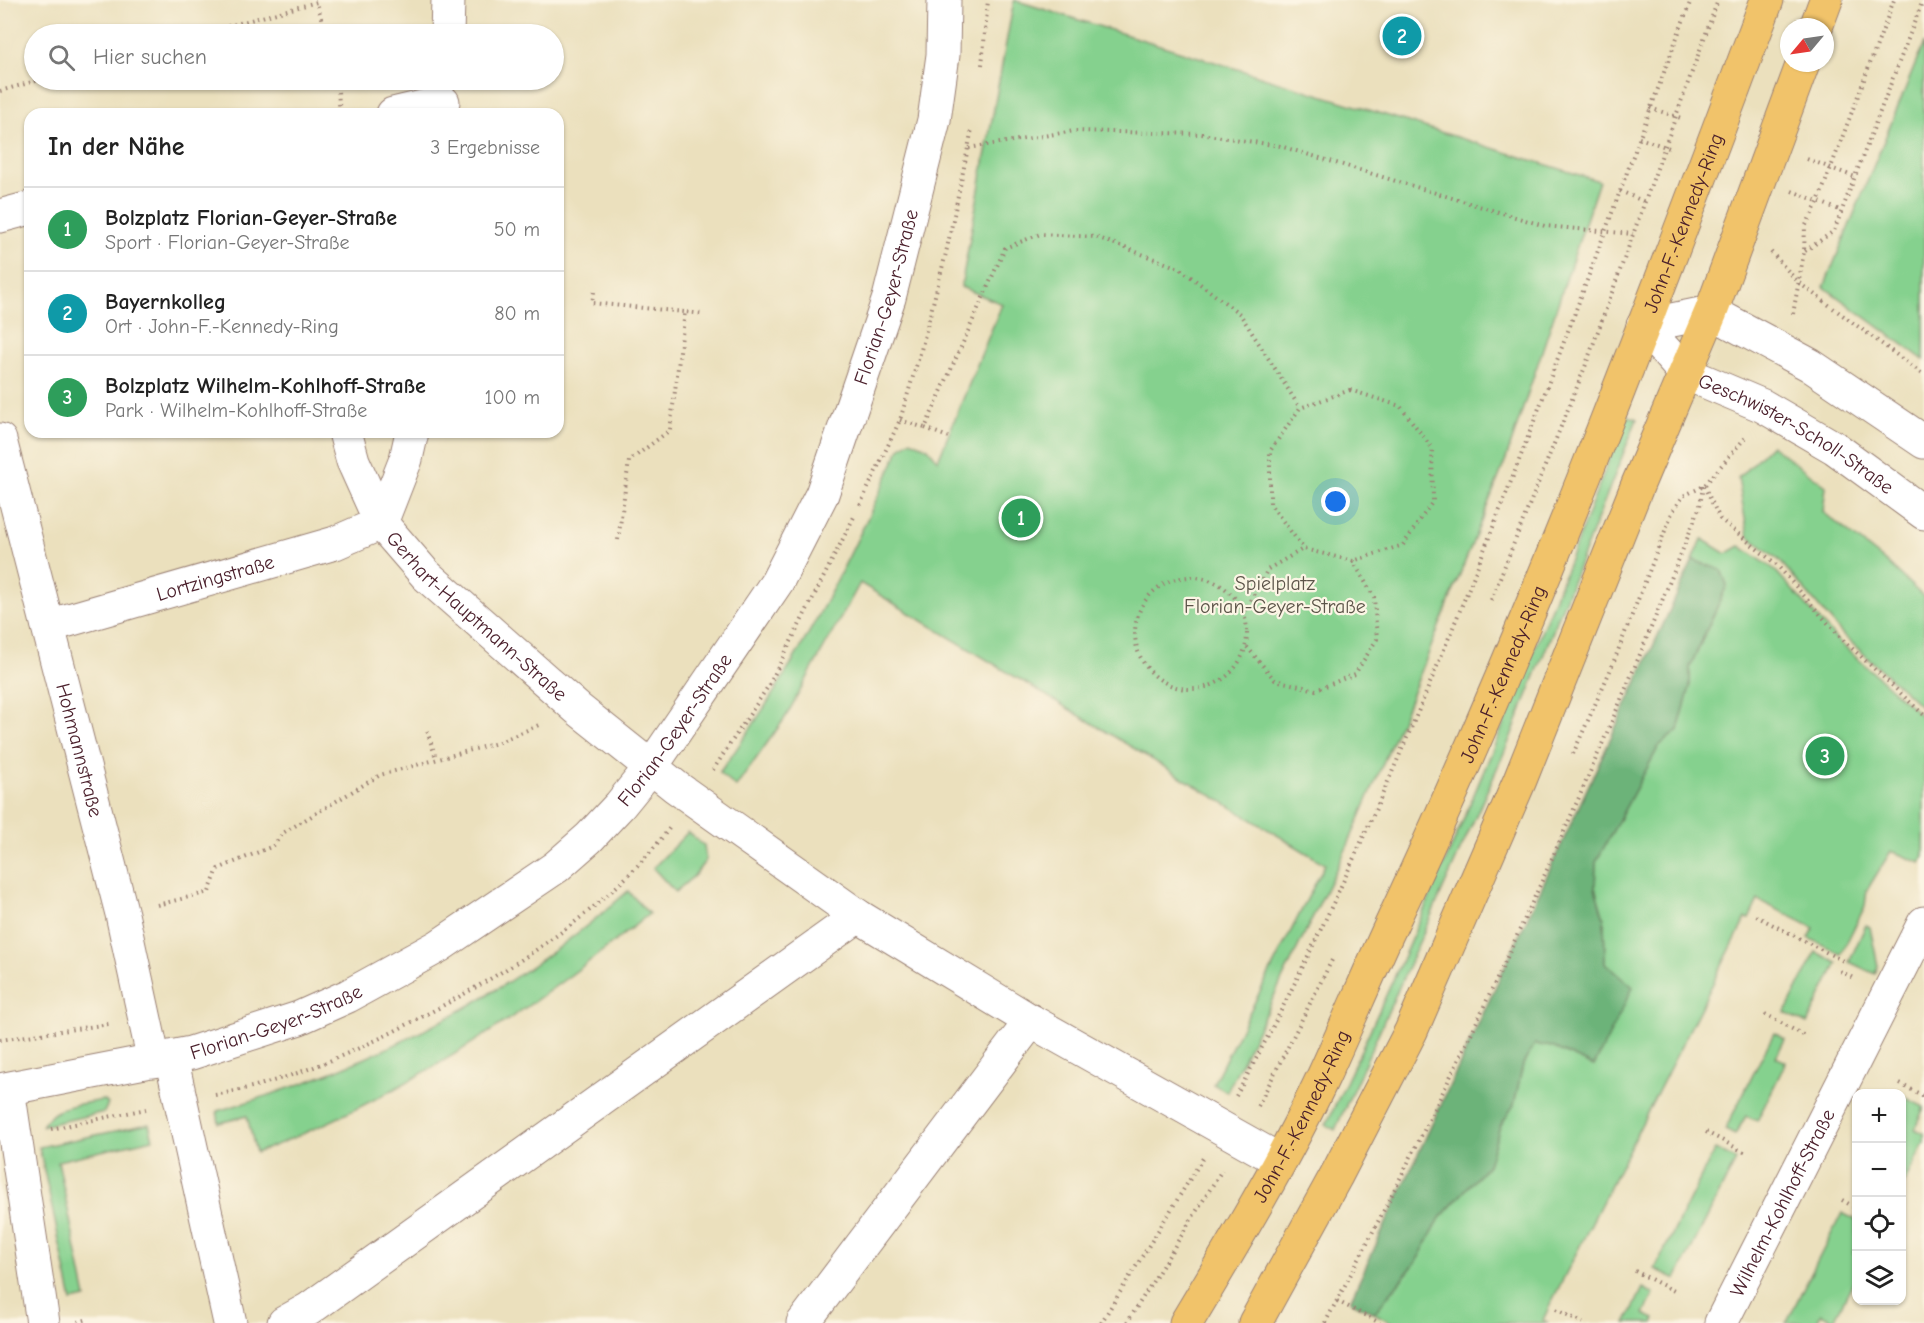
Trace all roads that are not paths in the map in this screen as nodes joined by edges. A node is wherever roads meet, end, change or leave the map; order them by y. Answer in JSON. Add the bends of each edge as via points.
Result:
{"nodes":[{"id":1,"x":448,"y":0,"type":"edge"},
{"id":2,"x":945,"y":0,"type":"edge"},
{"id":3,"x":1767,"y":0,"type":"edge"},
{"id":4,"x":1826,"y":0,"type":"edge"},
{"id":5,"x":1819,"y":18,"type":"edge"},
{"id":6,"x":447,"y":24,"type":"edge"},
{"id":7,"x":1800,"y":72,"type":"edge"},
{"id":8,"x":443,"y":98,"type":"edge"},
{"id":9,"x":412,"y":108,"type":"edge"},
{"id":10,"x":24,"y":210,"type":"edge"},
{"id":11,"x":0,"y":216,"type":"edge"},
{"id":12,"x":1711,"y":312,"type":"junction"},
{"id":13,"x":1643,"y":326,"type":"junction"},
{"id":14,"x":1685,"y":373,"type":"junction"},
{"id":15,"x":347,"y":438,"type":"edge"},
{"id":16,"x":411,"y":438,"type":"edge"},
{"id":17,"x":0,"y":440,"type":"edge"},
{"id":18,"x":1924,"y":442,"type":"edge"},
{"id":19,"x":1924,"y":513,"type":"edge"},
{"id":20,"x":381,"y":523,"type":"junction"},
{"id":21,"x":48,"y":626,"type":"junction"},
{"id":22,"x":651,"y":767,"type":"junction"},
{"id":23,"x":858,"y":916,"type":"junction"},
{"id":24,"x":1924,"y":923,"type":"edge"},
{"id":25,"x":1031,"y":1022,"type":"junction"},
{"id":26,"x":162,"y":1059,"type":"junction"},
{"id":27,"x":4,"y":1090,"type":"edge"},
{"id":28,"x":1280,"y":1160,"type":"junction"},
{"id":29,"x":44,"y":1323,"type":"edge"},
{"id":30,"x":231,"y":1323,"type":"edge"},
{"id":31,"x":284,"y":1323,"type":"edge"},
{"id":32,"x":803,"y":1323,"type":"edge"},
{"id":33,"x":1186,"y":1323,"type":"edge"},
{"id":34,"x":1255,"y":1323,"type":"edge"},
{"id":35,"x":1721,"y":1323,"type":"edge"}],
"edges":[{"from":1,"to":6,"type":"street"},
{"from":2,"to":22,"type":"street","name":"Florian-Geyer-Straße","via":[[943,55],[934,120],[889,298],[822,494],[777,582]]},
{"from":3,"to":13,"type":"main road","name":"John-F.-Kennedy-Ring"},
{"from":4,"to":5,"type":"main road"},
{"from":7,"to":12,"type":"main road"},
{"from":8,"to":9,"type":"street"},
{"from":10,"to":11,"type":"street"},
{"from":12,"to":13,"type":"street"},
{"from":12,"to":14,"type":"main road"},
{"from":12,"to":18,"type":"street","via":[[1810,365]]},
{"from":13,"to":14,"type":"street","name":"Geschwister-Scholl-Straße"},
{"from":13,"to":28,"type":"main road","name":"John-F.-Kennedy-Ring","via":[[1539,592],[1445,810],[1323,1077]]},
{"from":14,"to":19,"type":"street","name":"Geschwister-Scholl-Straße","via":[[1773,412],[1835,448]]},
{"from":14,"to":34,"type":"main road","via":[[1521,780],[1412,1031]]},
{"from":15,"to":20,"type":"street"},
{"from":16,"to":20,"type":"street","name":"Gerhart-Hauptmann-Straße"},
{"from":17,"to":21,"type":"street","name":"Hohmannstraße"},
{"from":20,"to":21,"type":"street","name":"Lortzingstraße","via":[[335,543]]},
{"from":20,"to":22,"type":"street","name":"Gerhart-Hauptmann-Straße","via":[[426,575],[578,709]]},
{"from":21,"to":26,"type":"street","name":"Hohmannstraße","via":[[146,1019]]},
{"from":22,"to":23,"type":"street","name":"Gerhart-Hauptmann-Straße"},
{"from":22,"to":26,"type":"street","name":"Florian-Geyer-Straße","via":[[589,838],[556,867],[439,946],[299,1018]]},
{"from":23,"to":25,"type":"street","name":"Gerhart-Hauptmann-Straße"},
{"from":23,"to":31,"type":"street","via":[[309,1309]]},
{"from":24,"to":35,"type":"street","name":"Wilhelm-Kohlhoff-Straße"},
{"from":25,"to":28,"type":"street","name":"Gerhart-Hauptmann-Straße"},
{"from":25,"to":32,"type":"street"},
{"from":26,"to":27,"type":"street","name":"Florian-Geyer-Straße"},
{"from":26,"to":30,"type":"street","name":"Hohmannstraße","via":[[180,1102]]},
{"from":27,"to":29,"type":"street"},
{"from":28,"to":33,"type":"main road","name":"John-F.-Kennedy-Ring"}]}
